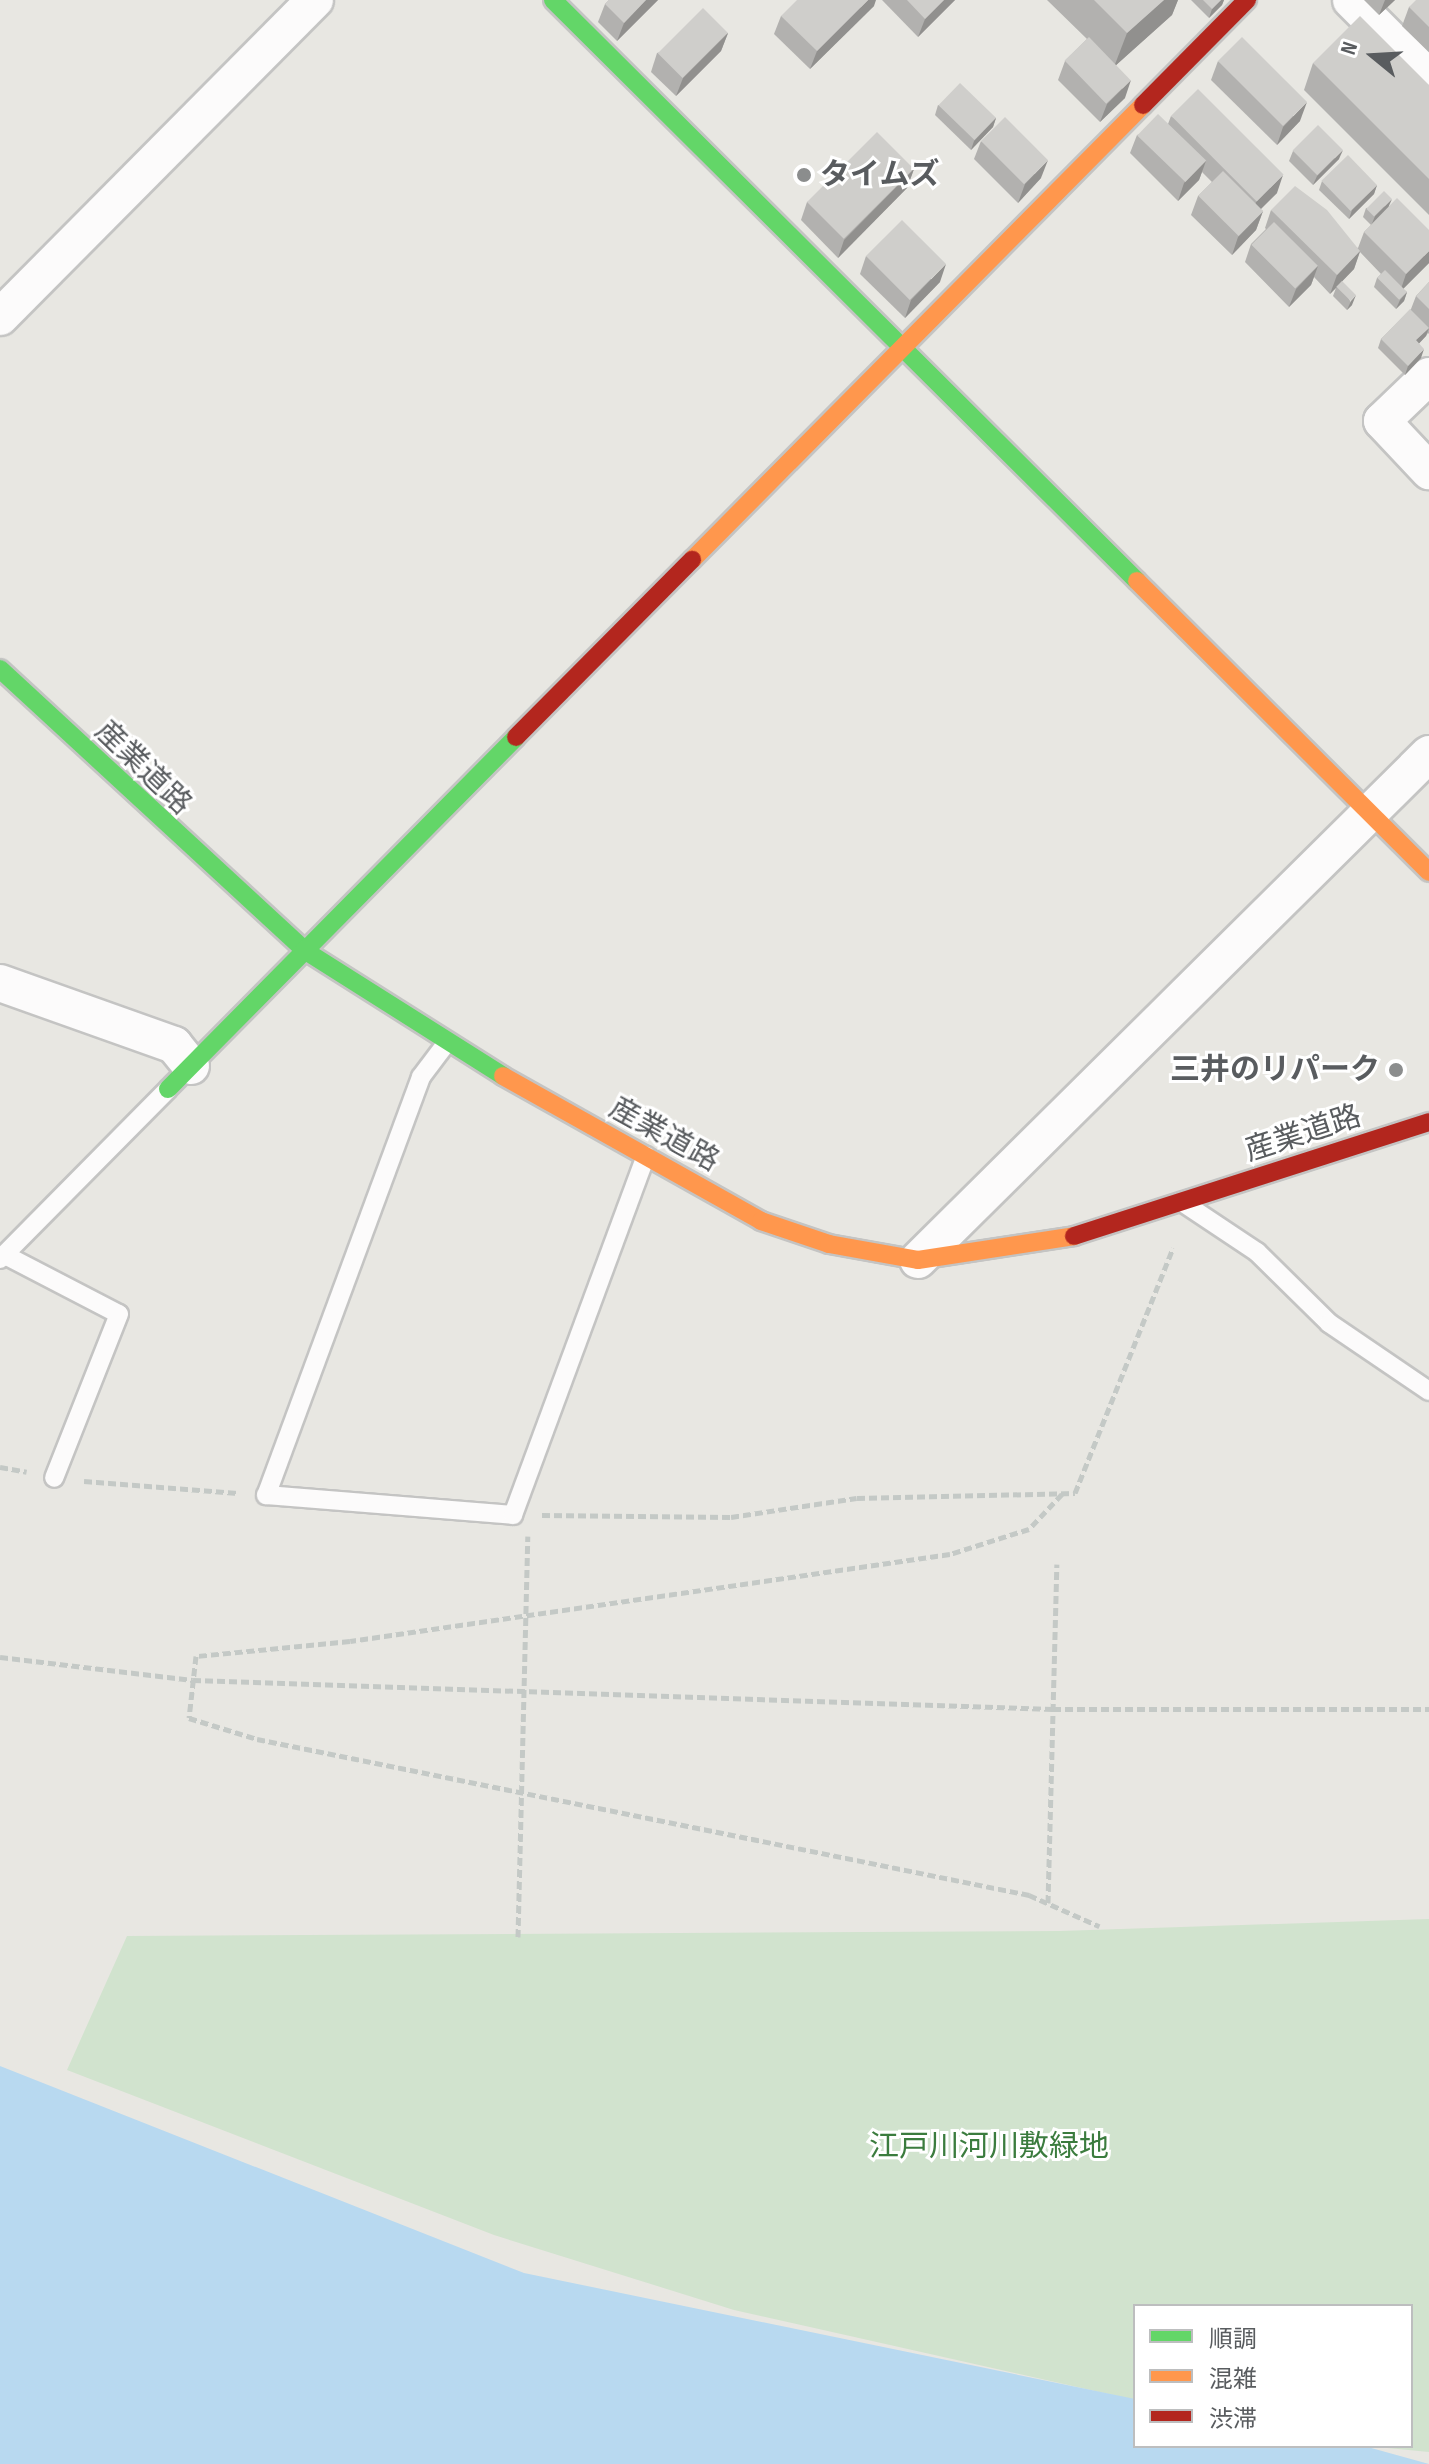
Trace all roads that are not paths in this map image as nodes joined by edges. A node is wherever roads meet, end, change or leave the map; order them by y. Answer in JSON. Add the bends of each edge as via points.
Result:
{"nodes":[{"id":1,"x":315,"y":0,"type":"edge"},
{"id":2,"x":553,"y":0,"type":"edge"},
{"id":3,"x":1247,"y":0,"type":"edge"},
{"id":4,"x":1351,"y":0,"type":"edge"},
{"id":5,"x":1429,"y":78,"type":"edge"},
{"id":6,"x":0,"y":317,"type":"edge"},
{"id":7,"x":903,"y":346,"type":"junction"},
{"id":8,"x":1429,"y":376,"type":"edge"},
{"id":9,"x":1429,"y":471,"type":"edge"},
{"id":10,"x":0,"y":669,"type":"edge"},
{"id":11,"x":1429,"y":754,"type":"edge"},
{"id":12,"x":1371,"y":812,"type":"junction"},
{"id":13,"x":1429,"y":872,"type":"edge"},
{"id":14,"x":304,"y":950,"type":"junction"},
{"id":15,"x":0,"y":983,"type":"edge"},
{"id":16,"x":445,"y":1045,"type":"junction"},
{"id":17,"x":180,"y":1078,"type":"junction"},
{"id":18,"x":1429,"y":1122,"type":"edge"},
{"id":19,"x":646,"y":1156,"type":"junction"},
{"id":20,"x":1183,"y":1203,"type":"junction"},
{"id":21,"x":2,"y":1257,"type":"edge"},
{"id":22,"x":918,"y":1260,"type":"junction"},
{"id":23,"x":1429,"y":1391,"type":"edge"},
{"id":24,"x":54,"y":1478,"type":"road end"}],
"edges":[{"from":1,"to":6,"type":"street"},
{"from":2,"to":7,"type":"street"},
{"from":3,"to":7,"type":"street"},
{"from":4,"to":5,"type":"street"},
{"from":7,"to":12,"type":"street"},
{"from":7,"to":14,"type":"street"},
{"from":8,"to":9,"type":"street","via":[[1382,421]]},
{"from":10,"to":14,"type":"street","name":"産業道路","via":[[196,857]]},
{"from":11,"to":12,"type":"street"},
{"from":12,"to":13,"type":"street"},
{"from":12,"to":22,"type":"street"},
{"from":14,"to":16,"type":"street","name":"産業道路"},
{"from":14,"to":17,"type":"street"},
{"from":15,"to":17,"type":"street","via":[[174,1045]]},
{"from":16,"to":19,"type":"street","name":"産業道路"},
{"from":16,"to":19,"type":"lane","via":[[421,1077],[266,1495],[521,1515]]},
{"from":17,"to":21,"type":"lane"},
{"from":18,"to":20,"type":"street","name":"産業道路"},
{"from":19,"to":22,"type":"street","name":"産業道路","via":[[761,1221],[829,1244]]},
{"from":20,"to":22,"type":"street","name":"産業道路","via":[[1047,1245]]},
{"from":20,"to":23,"type":"lane","via":[[1257,1252],[1329,1323]]},
{"from":21,"to":24,"type":"lane","via":[[119,1314]]}]}
